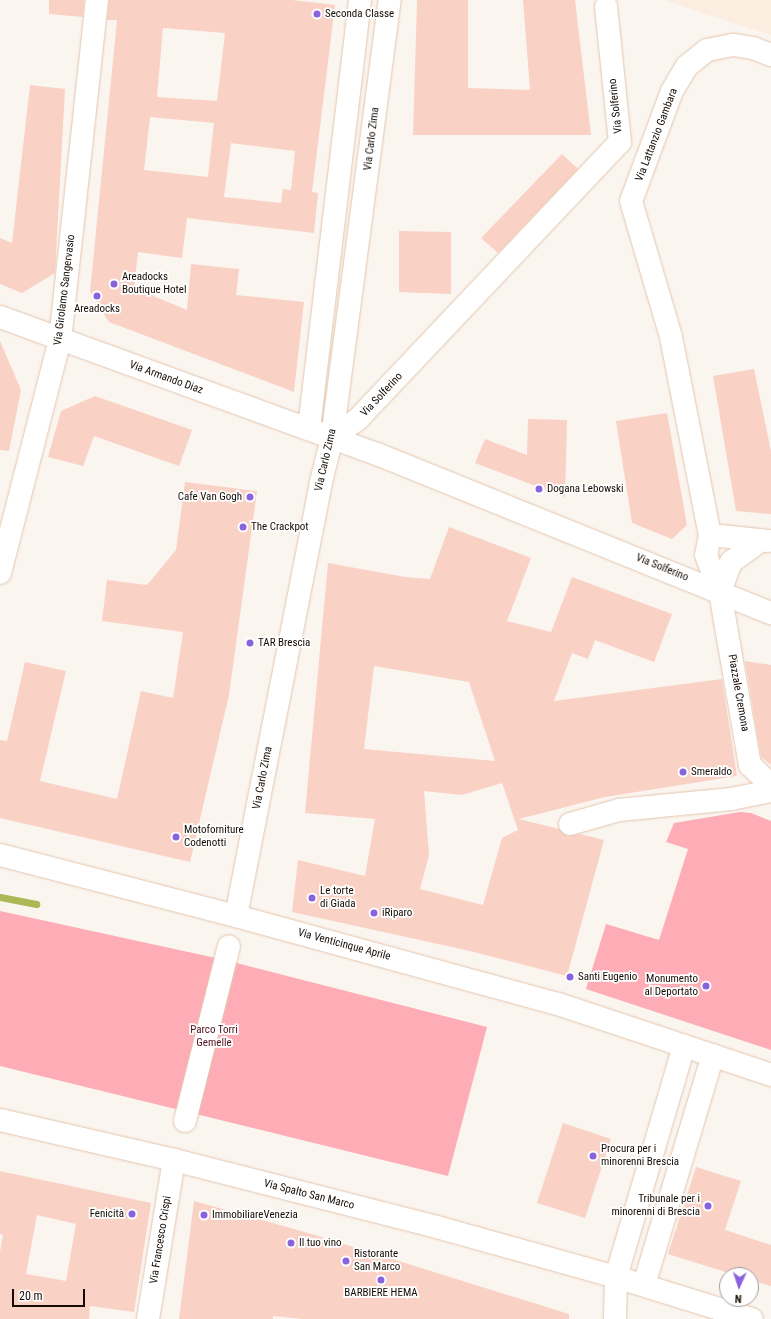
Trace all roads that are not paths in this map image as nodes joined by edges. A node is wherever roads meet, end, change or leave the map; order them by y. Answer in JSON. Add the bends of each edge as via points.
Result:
{"nodes":[{"id":1,"x":97,"y":0,"type":"edge"},
{"id":2,"x":360,"y":0,"type":"edge"},
{"id":3,"x":390,"y":0,"type":"edge"},
{"id":4,"x":606,"y":7,"type":"dead end"},
{"id":5,"x":771,"y":55,"type":"edge"},
{"id":6,"x":0,"y":317,"type":"edge"},
{"id":7,"x":60,"y":340,"type":"junction"},
{"id":8,"x":309,"y":428,"type":"junction"},
{"id":9,"x":332,"y":438,"type":"junction"},
{"id":10,"x":710,"y":535,"type":"junction"},
{"id":11,"x":766,"y":540,"type":"edge"},
{"id":12,"x":1,"y":567,"type":"edge"},
{"id":13,"x":720,"y":592,"type":"junction"},
{"id":14,"x":771,"y":613,"type":"edge"},
{"id":15,"x":771,"y":785,"type":"edge"},
{"id":16,"x":771,"y":792,"type":"edge"},
{"id":17,"x":570,"y":824,"type":"dead end"},
{"id":18,"x":0,"y":855,"type":"edge"},
{"id":19,"x":236,"y":916,"type":"junction"},
{"id":20,"x":229,"y":946,"type":"dead end"},
{"id":21,"x":684,"y":1046,"type":"junction"},
{"id":22,"x":713,"y":1055,"type":"junction"},
{"id":23,"x":771,"y":1075,"type":"edge"},
{"id":24,"x":0,"y":1120,"type":"edge"},
{"id":25,"x":184,"y":1121,"type":"dead end"},
{"id":26,"x":174,"y":1160,"type":"junction"},
{"id":27,"x":616,"y":1277,"type":"junction"},
{"id":28,"x":644,"y":1285,"type":"junction"},
{"id":29,"x":148,"y":1319,"type":"edge"},
{"id":30,"x":615,"y":1319,"type":"edge"},
{"id":31,"x":752,"y":1319,"type":"edge"}],
"edges":[{"from":1,"to":7,"type":"street","name":"Via Girolamo Sangervasio"},
{"from":2,"to":8,"type":"street"},
{"from":3,"to":9,"type":"street","name":"Via Carlo Zima"},
{"from":4,"to":9,"type":"street","name":"Via Solferino","via":[[620,142],[358,420]]},
{"from":5,"to":10,"type":"street","name":"Via Lattanzio Gambara","via":[[753,48],[733,45],[707,50],[687,66],[672,91],[632,201],[636,225],[666,316]]},
{"from":6,"to":7,"type":"street","name":"Via Armando Diaz"},
{"from":7,"to":8,"type":"street","name":"Via Armando Diaz"},
{"from":7,"to":12,"type":"street","name":"Via Girolamo Sangervasio"},
{"from":8,"to":9,"type":"street","name":"Via Armando Diaz"},
{"from":9,"to":13,"type":"street","name":"Via Solferino"},
{"from":9,"to":19,"type":"street","name":"Via Carlo Zima","via":[[320,486]]},
{"from":10,"to":11,"type":"street"},
{"from":10,"to":13,"type":"street","via":[[706,555]]},
{"from":11,"to":13,"type":"street","via":[[731,562]]},
{"from":13,"to":14,"type":"street","name":"Via Solferino"},
{"from":13,"to":15,"type":"street","name":"Piazzale Cremona","via":[[750,764]]},
{"from":16,"to":17,"type":"street","via":[[731,799],[619,810]]},
{"from":18,"to":19,"type":"street","name":"Via Venticinque Aprile"},
{"from":19,"to":21,"type":"street","name":"Via Venticinque Aprile","via":[[558,1004]]},
{"from":20,"to":25,"type":"street"},
{"from":21,"to":22,"type":"street","name":"Via Venticinque Aprile"},
{"from":21,"to":27,"type":"street"},
{"from":22,"to":23,"type":"street","name":"Via Venticinque Aprile"},
{"from":22,"to":28,"type":"street"},
{"from":24,"to":26,"type":"street","name":"Via Spalto San Marco"},
{"from":26,"to":27,"type":"street","name":"Via Spalto San Marco","via":[[437,1227]]},
{"from":26,"to":29,"type":"street","name":"Via Francesco Crispi"},
{"from":27,"to":28,"type":"street","name":"Via Spalto San Marco"},
{"from":27,"to":30,"type":"street"},
{"from":28,"to":31,"type":"street","name":"Via Spalto San Marco"}]}
